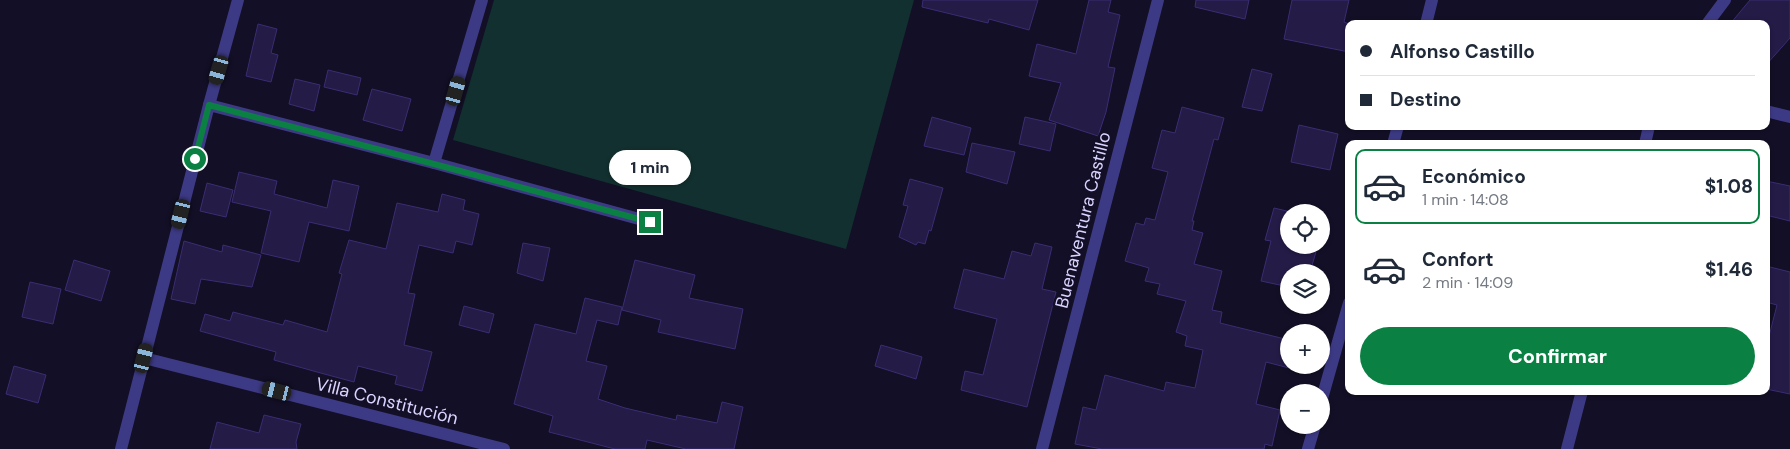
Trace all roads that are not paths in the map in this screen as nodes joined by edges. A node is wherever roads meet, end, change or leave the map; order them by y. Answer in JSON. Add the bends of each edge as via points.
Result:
{"nodes":[{"id":1,"x":238,"y":0,"type":"edge"},
{"id":2,"x":482,"y":0,"type":"edge"},
{"id":3,"x":1158,"y":0,"type":"edge"},
{"id":4,"x":1432,"y":0,"type":"edge"},
{"id":5,"x":1725,"y":0,"type":"edge"},
{"id":6,"x":1427,"y":20,"type":"edge"},
{"id":7,"x":1709,"y":20,"type":"edge"},
{"id":8,"x":209,"y":105,"type":"junction"},
{"id":9,"x":1770,"y":112,"type":"edge"},
{"id":10,"x":1790,"y":117,"type":"edge"},
{"id":11,"x":434,"y":164,"type":"junction"},
{"id":12,"x":650,"y":222,"type":"dead end"},
{"id":13,"x":1345,"y":317,"type":"edge"},
{"id":14,"x":144,"y":358,"type":"junction"},
{"id":15,"x":1326,"y":384,"type":"edge"},
{"id":16,"x":1581,"y":395,"type":"edge"},
{"id":17,"x":1312,"y":434,"type":"edge"},
{"id":18,"x":121,"y":449,"type":"edge"},
{"id":19,"x":504,"y":449,"type":"edge"},
{"id":20,"x":1042,"y":449,"type":"edge"},
{"id":21,"x":1308,"y":449,"type":"edge"},
{"id":22,"x":1567,"y":449,"type":"edge"}],
"edges":[{"from":1,"to":8,"type":"street"},
{"from":2,"to":11,"type":"street"},
{"from":3,"to":20,"type":"street","name":"Buenaventura Castillo"},
{"from":4,"to":6,"type":"street"},
{"from":5,"to":7,"type":"street"},
{"from":8,"to":11,"type":"street"},
{"from":8,"to":14,"type":"street"},
{"from":9,"to":10,"type":"street"},
{"from":11,"to":12,"type":"street"},
{"from":13,"to":15,"type":"street"},
{"from":14,"to":18,"type":"street"},
{"from":14,"to":19,"type":"street","name":"Villa Constitución"},
{"from":16,"to":22,"type":"street"},
{"from":17,"to":21,"type":"street"}]}
